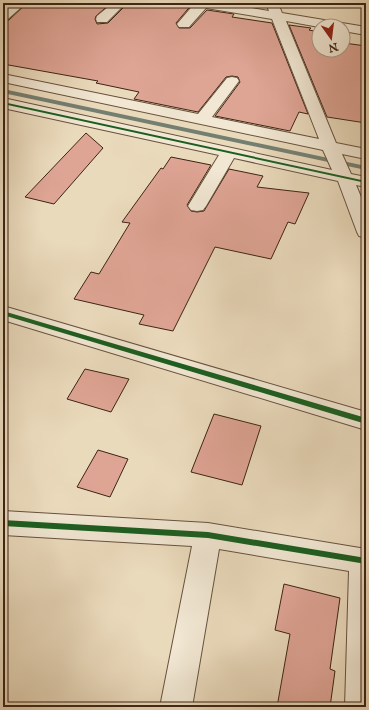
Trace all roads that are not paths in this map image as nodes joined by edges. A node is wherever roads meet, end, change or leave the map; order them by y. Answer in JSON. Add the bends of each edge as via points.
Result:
{"nodes":[{"id":1,"x":20,"y":3,"type":"edge"},
{"id":2,"x":120,"y":3,"type":"edge"},
{"id":3,"x":202,"y":3,"type":"edge"},
{"id":4,"x":275,"y":10,"type":"edge"},
{"id":5,"x":3,"y":16,"type":"edge"},
{"id":6,"x":311,"y":19,"type":"edge"},
{"id":7,"x":102,"y":20,"type":"dead end"},
{"id":8,"x":184,"y":24,"type":"dead end"},
{"id":9,"x":351,"y":27,"type":"edge"},
{"id":10,"x":364,"y":28,"type":"edge"},
{"id":11,"x":3,"y":78,"type":"edge"},
{"id":12,"x":232,"y":81,"type":"dead end"},
{"id":13,"x":3,"y":103,"type":"edge"},
{"id":14,"x":202,"y":120,"type":"junction"},
{"id":15,"x":330,"y":147,"type":"junction"},
{"id":16,"x":229,"y":152,"type":"junction"},
{"id":17,"x":366,"y":154,"type":"edge"},
{"id":18,"x":345,"y":178,"type":"junction"},
{"id":19,"x":366,"y":182,"type":"edge"},
{"id":20,"x":197,"y":206,"type":"dead end"},
{"id":21,"x":366,"y":232,"type":"edge"},
{"id":22,"x":3,"y":312,"type":"edge"},
{"id":23,"x":366,"y":421,"type":"edge"},
{"id":24,"x":3,"y":523,"type":"edge"},
{"id":25,"x":208,"y":535,"type":"junction"},
{"id":26,"x":364,"y":561,"type":"edge"},
{"id":27,"x":176,"y":707,"type":"edge"},
{"id":28,"x":361,"y":707,"type":"edge"}],
"edges":[{"from":1,"to":5,"type":"street"},
{"from":2,"to":7,"type":"street"},
{"from":3,"to":4,"type":"street"},
{"from":3,"to":8,"type":"street"},
{"from":4,"to":6,"type":"street"},
{"from":4,"to":15,"type":"street"},
{"from":9,"to":10,"type":"street"},
{"from":11,"to":14,"type":"street"},
{"from":12,"to":14,"type":"street"},
{"from":13,"to":16,"type":"street"},
{"from":14,"to":15,"type":"street"},
{"from":15,"to":17,"type":"street"},
{"from":15,"to":18,"type":"street"},
{"from":16,"to":18,"type":"street"},
{"from":16,"to":20,"type":"street"},
{"from":18,"to":19,"type":"street"},
{"from":18,"to":21,"type":"street"},
{"from":22,"to":23,"type":"street"},
{"from":24,"to":25,"type":"street"},
{"from":25,"to":26,"type":"street"},
{"from":25,"to":27,"type":"street"},
{"from":26,"to":28,"type":"street"}]}
